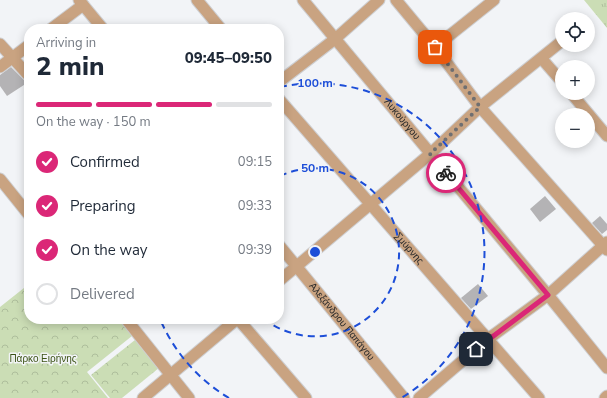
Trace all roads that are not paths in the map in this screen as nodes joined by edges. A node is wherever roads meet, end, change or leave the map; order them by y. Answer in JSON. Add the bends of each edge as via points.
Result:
{"nodes":[{"id":1,"x":197,"y":0,"type":"edge"},
{"id":2,"x":303,"y":0,"type":"edge"},
{"id":3,"x":379,"y":0,"type":"edge"},
{"id":4,"x":396,"y":0,"type":"edge"},
{"id":5,"x":494,"y":0,"type":"edge"},
{"id":6,"x":84,"y":2,"type":"edge"},
{"id":7,"x":57,"y":24,"type":"edge"},
{"id":8,"x":99,"y":24,"type":"edge"},
{"id":9,"x":217,"y":24,"type":"edge"},
{"id":10,"x":335,"y":39,"type":"junction"},
{"id":11,"x":0,"y":44,"type":"edge"},
{"id":12,"x":435,"y":47,"type":"junction"},
{"id":13,"x":555,"y":47,"type":"edge"},
{"id":14,"x":24,"y":49,"type":"edge"},
{"id":15,"x":12,"y":58,"type":"junction"},
{"id":16,"x":542,"y":59,"type":"junction"},
{"id":17,"x":0,"y":67,"type":"edge"},
{"id":18,"x":24,"y":71,"type":"edge"},
{"id":19,"x":555,"y":74,"type":"edge"},
{"id":20,"x":284,"y":78,"type":"edge"},
{"id":21,"x":577,"y":100,"type":"edge"},
{"id":22,"x":284,"y":105,"type":"edge"},
{"id":23,"x":480,"y":107,"type":"junction"},
{"id":24,"x":607,"y":136,"type":"edge"},
{"id":25,"x":430,"y":154,"type":"junction"},
{"id":26,"x":0,"y":180,"type":"edge"},
{"id":27,"x":370,"y":203,"type":"junction"},
{"id":28,"x":24,"y":209,"type":"edge"},
{"id":29,"x":606,"y":246,"type":"edge"},
{"id":30,"x":284,"y":251,"type":"edge"},
{"id":31,"x":296,"y":266,"type":"junction"},
{"id":32,"x":284,"y":277,"type":"edge"},
{"id":33,"x":548,"y":295,"type":"junction"},
{"id":34,"x":130,"y":324,"type":"edge"},
{"id":35,"x":231,"y":324,"type":"edge"},
{"id":36,"x":241,"y":324,"type":"edge"},
{"id":37,"x":488,"y":339,"type":"junction"},
{"id":38,"x":607,"y":368,"type":"edge"},
{"id":39,"x":170,"y":376,"type":"junction"},
{"id":40,"x":143,"y":398,"type":"edge"},
{"id":41,"x":189,"y":398,"type":"edge"},
{"id":42,"x":306,"y":398,"type":"edge"},
{"id":43,"x":404,"y":398,"type":"edge"},
{"id":44,"x":419,"y":398,"type":"edge"},
{"id":45,"x":539,"y":398,"type":"edge"}],
"edges":[{"from":1,"to":9,"type":"street"},
{"from":2,"to":10,"type":"street","name":"Λυκούργου"},
{"from":3,"to":10,"type":"street"},
{"from":4,"to":12,"type":"street"},
{"from":5,"to":12,"type":"street"},
{"from":6,"to":7,"type":"street"},
{"from":6,"to":8,"type":"street"},
{"from":10,"to":20,"type":"street"},
{"from":10,"to":25,"type":"street","name":"Λυκούργου"},
{"from":11,"to":15,"type":"street"},
{"from":12,"to":23,"type":"street"},
{"from":13,"to":16,"type":"street"},
{"from":14,"to":15,"type":"street"},
{"from":15,"to":17,"type":"street"},
{"from":15,"to":18,"type":"street"},
{"from":16,"to":19,"type":"street"},
{"from":16,"to":23,"type":"street"},
{"from":21,"to":24,"type":"street"},
{"from":22,"to":27,"type":"street","name":"Σμύρνης"},
{"from":23,"to":25,"type":"street"},
{"from":23,"to":29,"type":"street"},
{"from":25,"to":27,"type":"street"},
{"from":25,"to":33,"type":"street","name":"Λυκούργου"},
{"from":26,"to":28,"type":"street"},
{"from":27,"to":31,"type":"street"},
{"from":27,"to":37,"type":"street","name":"Σμύρνης"},
{"from":29,"to":33,"type":"street"},
{"from":30,"to":31,"type":"street","name":"Αλεξάνδρου Παπάγου"},
{"from":31,"to":32,"type":"street"},
{"from":31,"to":43,"type":"street","name":"Αλεξάνδρου Παπάγου"},
{"from":33,"to":37,"type":"street"},
{"from":33,"to":38,"type":"street","name":"Λυκούργου"},
{"from":34,"to":39,"type":"street"},
{"from":35,"to":39,"type":"street"},
{"from":36,"to":42,"type":"street"},
{"from":37,"to":44,"type":"street"},
{"from":37,"to":45,"type":"street","name":"Σμύρνης"},
{"from":39,"to":40,"type":"street"},
{"from":39,"to":41,"type":"street"}]}
